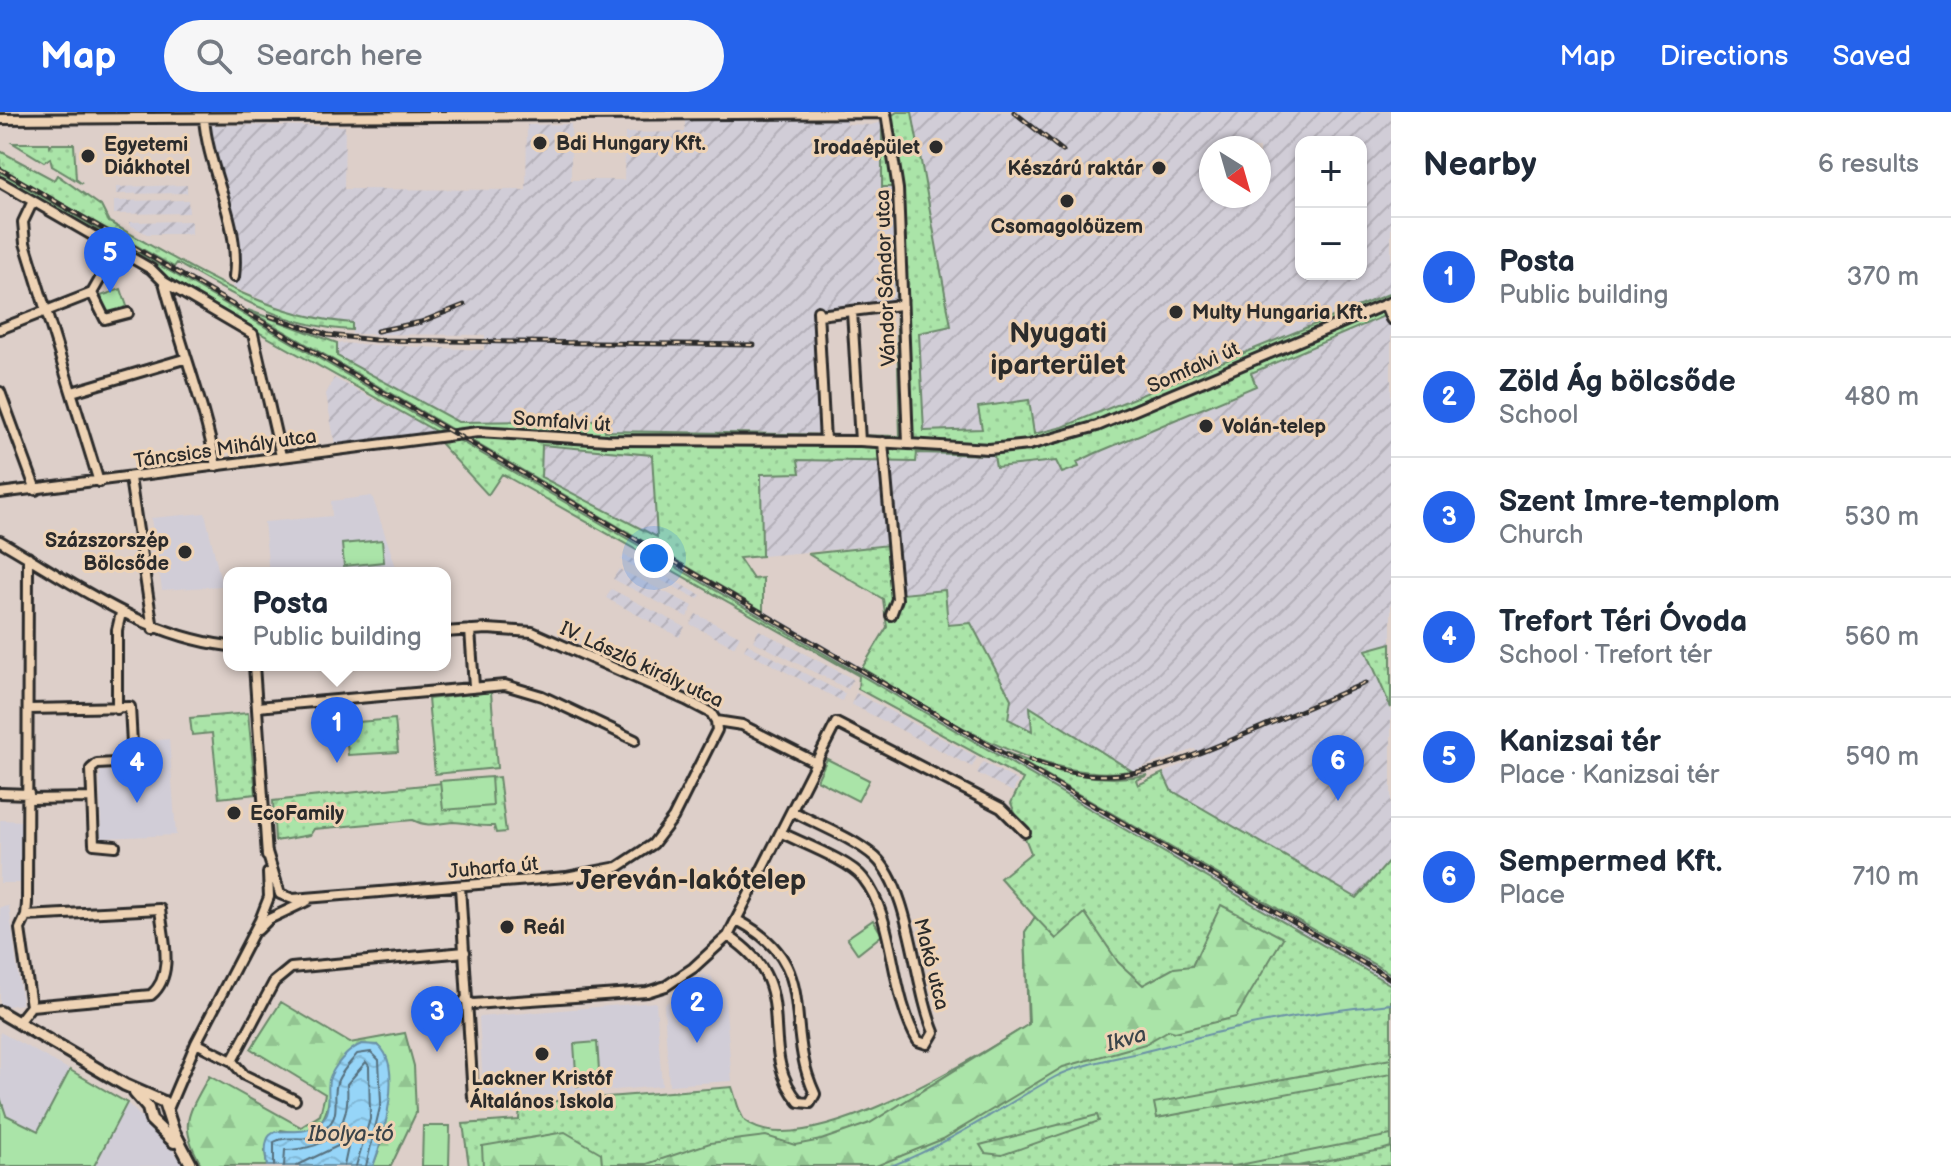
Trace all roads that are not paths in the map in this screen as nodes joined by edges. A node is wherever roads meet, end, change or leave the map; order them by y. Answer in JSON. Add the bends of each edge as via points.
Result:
{"nodes":[{"id":1,"x":887,"y":113,"type":"edge"},
{"id":2,"x":204,"y":118,"type":"junction"},
{"id":3,"x":0,"y":119,"type":"edge"},
{"id":4,"x":0,"y":182,"type":"edge"},
{"id":5,"x":33,"y":201,"type":"junction"},
{"id":6,"x":117,"y":249,"type":"junction"},
{"id":7,"x":234,"y":277,"type":"dead end"},
{"id":8,"x":164,"y":282,"type":"junction"},
{"id":9,"x":92,"y":293,"type":"junction"},
{"id":10,"x":1388,"y":304,"type":"edge"},
{"id":11,"x":900,"y":305,"type":"junction"},
{"id":12,"x":46,"y":311,"type":"junction"},
{"id":13,"x":852,"y":311,"type":"junction"},
{"id":14,"x":128,"y":313,"type":"dead end"},
{"id":15,"x":1391,"y":319,"type":"edge"},
{"id":16,"x":0,"y":329,"type":"edge"},
{"id":17,"x":184,"y":359,"type":"junction"},
{"id":18,"x":0,"y":392,"type":"edge"},
{"id":19,"x":72,"y":392,"type":"junction"},
{"id":20,"x":454,"y":434,"type":"joint"},
{"id":21,"x":825,"y":441,"type":"junction"},
{"id":22,"x":860,"y":441,"type":"junction"},
{"id":23,"x":883,"y":442,"type":"junction"},
{"id":24,"x":908,"y":443,"type":"junction"},
{"id":25,"x":281,"y":456,"type":"junction"},
{"id":26,"x":216,"y":466,"type":"junction"},
{"id":27,"x":130,"y":478,"type":"junction"},
{"id":28,"x":99,"y":482,"type":"junction"},
{"id":29,"x":36,"y":490,"type":"junction"},
{"id":30,"x":0,"y":493,"type":"edge"},
{"id":31,"x":0,"y":541,"type":"edge"},
{"id":32,"x":28,"y":557,"type":"junction"},
{"id":33,"x":121,"y":613,"type":"junction"},
{"id":34,"x":891,"y":615,"type":"dead end"},
{"id":35,"x":153,"y":629,"type":"junction"},
{"id":36,"x":470,"y":630,"type":"junction"},
{"id":37,"x":451,"y":632,"type":"edge"},
{"id":38,"x":223,"y":645,"type":"edge"},
{"id":39,"x":254,"y":671,"type":"edge"},
{"id":40,"x":474,"y":686,"type":"junction"},
{"id":41,"x":257,"y":707,"type":"junction"},
{"id":42,"x":29,"y":709,"type":"junction"},
{"id":43,"x":117,"y":709,"type":"junction"},
{"id":44,"x":716,"y":721,"type":"junction"},
{"id":45,"x":635,"y":740,"type":"dead end"},
{"id":46,"x":817,"y":763,"type":"junction"},
{"id":47,"x":0,"y":793,"type":"edge"},
{"id":48,"x":29,"y":796,"type":"junction"},
{"id":49,"x":90,"y":798,"type":"junction"},
{"id":50,"x":794,"y":812,"type":"junction"},
{"id":51,"x":1025,"y":832,"type":"dead end"},
{"id":52,"x":782,"y":833,"type":"junction"},
{"id":53,"x":115,"y":846,"type":"dead end"},
{"id":54,"x":267,"y":852,"type":"junction"},
{"id":55,"x":460,"y":886,"type":"junction"},
{"id":56,"x":282,"y":895,"type":"junction"},
{"id":57,"x":331,"y":896,"type":"junction"},
{"id":58,"x":268,"y":900,"type":"junction"},
{"id":59,"x":288,"y":910,"type":"junction"},
{"id":60,"x":26,"y":916,"type":"junction"},
{"id":61,"x":275,"y":916,"type":"junction"},
{"id":62,"x":737,"y":920,"type":"junction"},
{"id":63,"x":728,"y":936,"type":"junction"},
{"id":64,"x":250,"y":942,"type":"junction"},
{"id":65,"x":465,"y":952,"type":"junction"},
{"id":66,"x":465,"y":1000,"type":"junction"},
{"id":67,"x":31,"y":1006,"type":"junction"},
{"id":68,"x":0,"y":1012,"type":"edge"},
{"id":69,"x":19,"y":1021,"type":"junction"},
{"id":70,"x":196,"y":1043,"type":"junction"},
{"id":71,"x":232,"y":1061,"type":"junction"},
{"id":72,"x":473,"y":1097,"type":"dead end"},
{"id":73,"x":295,"y":1100,"type":"dead end"},
{"id":74,"x":160,"y":1106,"type":"junction"},
{"id":75,"x":156,"y":1122,"type":"junction"},
{"id":76,"x":192,"y":1166,"type":"edge"}],
"edges":[{"from":1,"to":2,"type":"street"},
{"from":1,"to":11,"type":"street","name":"Vándor Sándor utca","via":[[898,189]]},
{"from":2,"to":3,"type":"street"},
{"from":2,"to":7,"type":"street","via":[[212,166],[229,215]]},
{"from":4,"to":5,"type":"street"},
{"from":5,"to":6,"type":"street"},
{"from":5,"to":12,"type":"street","via":[[23,231]]},
{"from":6,"to":8,"type":"street"},
{"from":6,"to":9,"type":"street"},
{"from":8,"to":17,"type":"street"},
{"from":8,"to":25,"type":"street","via":[[253,334]]},
{"from":9,"to":12,"type":"street"},
{"from":9,"to":14,"type":"street","via":[[105,319]]},
{"from":10,"to":15,"type":"street"},
{"from":10,"to":24,"type":"street","name":"Somfalvi út","via":[[1053,440],[989,449]]},
{"from":11,"to":13,"type":"street"},
{"from":11,"to":24,"type":"street","name":"Vándor Sándor utca"},
{"from":12,"to":16,"type":"street"},
{"from":12,"to":19,"type":"street"},
{"from":13,"to":21,"type":"street","via":[[818,313]]},
{"from":13,"to":22,"type":"street"},
{"from":17,"to":19,"type":"street"},
{"from":17,"to":26,"type":"street"},
{"from":18,"to":29,"type":"street"},
{"from":19,"to":28,"type":"street"},
{"from":20,"to":21,"type":"street","name":"Somfalvi út"},
{"from":20,"to":25,"type":"street","name":"Táncsics Mihály utca"},
{"from":21,"to":22,"type":"street","name":"Somfalvi út"},
{"from":22,"to":23,"type":"street","name":"Somfalvi út"},
{"from":23,"to":24,"type":"street","name":"Somfalvi út"},
{"from":23,"to":34,"type":"street","via":[[897,599]]},
{"from":25,"to":26,"type":"street","name":"Táncsics Mihály utca"},
{"from":26,"to":27,"type":"street","name":"Táncsics Mihály utca"},
{"from":27,"to":28,"type":"street","name":"Táncsics Mihály utca"},
{"from":27,"to":35,"type":"street"},
{"from":28,"to":29,"type":"street","name":"Táncsics Mihály utca"},
{"from":29,"to":30,"type":"street","name":"Táncsics Mihály utca"},
{"from":31,"to":32,"type":"street"},
{"from":32,"to":33,"type":"street"},
{"from":32,"to":42,"type":"street"},
{"from":33,"to":35,"type":"street"},
{"from":33,"to":43,"type":"street"},
{"from":35,"to":38,"type":"street"},
{"from":36,"to":37,"type":"street","name":"IV. László király utca"},
{"from":36,"to":40,"type":"street"},
{"from":36,"to":44,"type":"street","name":"IV. László király utca","via":[[512,629],[550,638],[686,700]]},
{"from":39,"to":41,"type":"street"},
{"from":40,"to":41,"type":"street"},
{"from":40,"to":45,"type":"street","via":[[518,687]]},
{"from":41,"to":54,"type":"street"},
{"from":42,"to":43,"type":"street"},
{"from":42,"to":48,"type":"street"},
{"from":43,"to":49,"type":"street","via":[[130,707],[133,762],[93,765]]},
{"from":44,"to":46,"type":"street","name":"IV. László király utca","via":[[742,725]]},
{"from":44,"to":55,"type":"street","name":"Juharfa út","via":[[717,730],[673,818],[635,858],[597,873]]},
{"from":46,"to":50,"type":"street"},
{"from":46,"to":51,"type":"street","via":[[836,723],[1001,808]]},
{"from":47,"to":48,"type":"street"},
{"from":48,"to":49,"type":"street"},
{"from":48,"to":60,"type":"street"},
{"from":49,"to":53,"type":"street","via":[[94,844]]},
{"from":50,"to":52,"type":"street"},
{"from":50,"to":52,"type":"street","name":"Makó utca","via":[[881,864],[910,936],[923,1006],[934,1032],[927,1044],[918,1041],[907,1021],[884,926],[863,877]]},
{"from":52,"to":62,"type":"street"},
{"from":54,"to":56,"type":"street"},
{"from":54,"to":58,"type":"street"},
{"from":55,"to":57,"type":"street","name":"Juharfa út"},
{"from":55,"to":65,"type":"street"},
{"from":56,"to":57,"type":"street","name":"Juharfa út"},
{"from":56,"to":58,"type":"street","name":"Juharfa út"},
{"from":56,"to":59,"type":"street"},
{"from":57,"to":59,"type":"street","name":"Juharfa út"},
{"from":58,"to":61,"type":"street"},
{"from":58,"to":64,"type":"street"},
{"from":59,"to":61,"type":"street","name":"Juharfa út"},
{"from":60,"to":67,"type":"street","via":[[20,929]]},
{"from":60,"to":67,"type":"street","via":[[160,909],[166,975],[151,995]]},
{"from":61,"to":64,"type":"street"},
{"from":62,"to":63,"type":"street"},
{"from":62,"to":63,"type":"street","via":[[768,938],[789,970],[801,1059],[815,1094],[810,1103],[799,1102],[792,1094],[782,1067],[766,970]]},
{"from":63,"to":66,"type":"street","via":[[693,968],[647,992],[473,1004]]},
{"from":64,"to":70,"type":"street"},
{"from":65,"to":66,"type":"street"},
{"from":65,"to":71,"type":"street","via":[[291,968],[274,982]]},
{"from":66,"to":72,"type":"street"},
{"from":67,"to":69,"type":"street"},
{"from":68,"to":69,"type":"street"},
{"from":69,"to":74,"type":"street"},
{"from":70,"to":71,"type":"street"},
{"from":70,"to":74,"type":"street"},
{"from":71,"to":73,"type":"street","via":[[244,1075]]},
{"from":74,"to":75,"type":"street","via":[[151,1120]]},
{"from":74,"to":75,"type":"street","via":[[165,1120]]},
{"from":74,"to":76,"type":"street"},
{"from":75,"to":76,"type":"street"}]}
